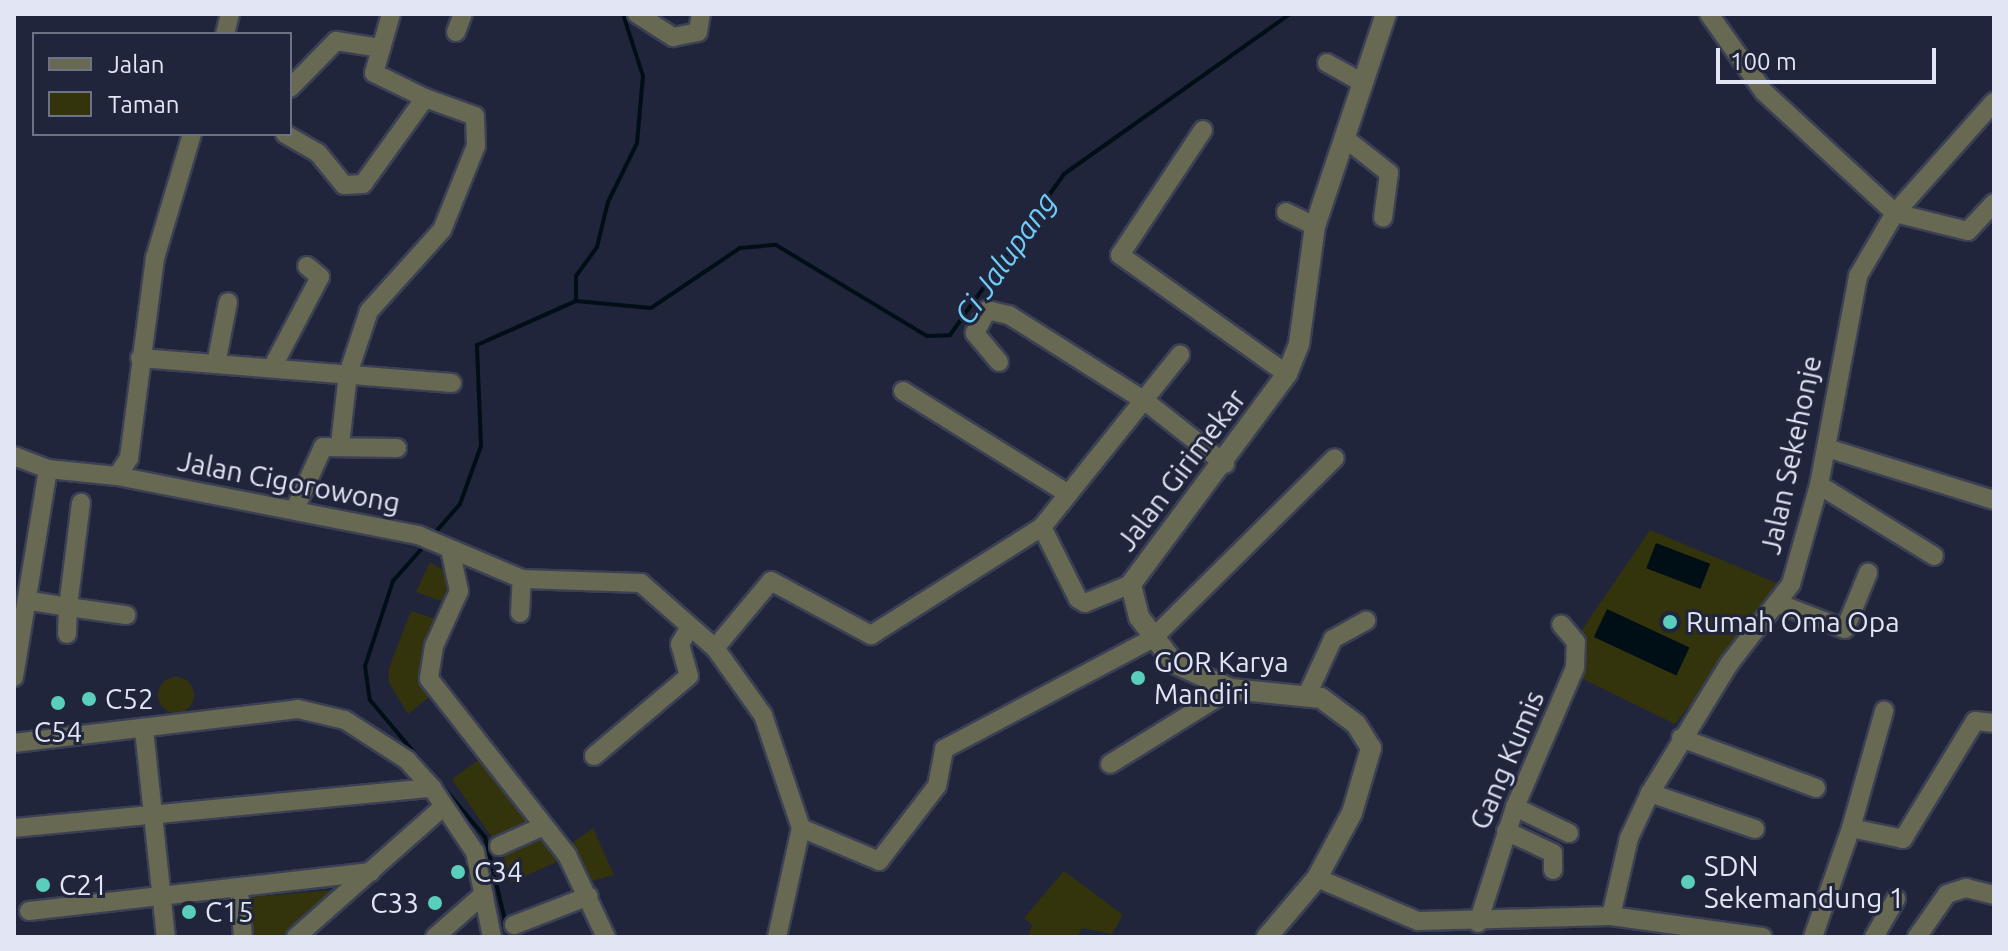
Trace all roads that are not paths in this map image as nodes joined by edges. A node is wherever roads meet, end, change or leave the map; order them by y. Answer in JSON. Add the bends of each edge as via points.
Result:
{"nodes":[{"id":1,"x":391,"y":14,"type":"edge"},
{"id":2,"x":463,"y":14,"type":"edge"},
{"id":3,"x":637,"y":14,"type":"edge"},
{"id":4,"x":701,"y":14,"type":"edge"},
{"id":5,"x":1386,"y":14,"type":"edge"},
{"id":6,"x":1709,"y":14,"type":"edge"},
{"id":7,"x":456,"y":32,"type":"dead end"},
{"id":8,"x":381,"y":48,"type":"junction"},
{"id":9,"x":1327,"y":63,"type":"dead end"},
{"id":10,"x":1361,"y":82,"type":"junction"},
{"id":11,"x":292,"y":84,"type":"edge"},
{"id":12,"x":425,"y":98,"type":"junction"},
{"id":13,"x":1994,"y":102,"type":"edge"},
{"id":14,"x":1987,"y":127,"type":"edge"},
{"id":15,"x":1203,"y":130,"type":"dead end"},
{"id":16,"x":191,"y":136,"type":"edge"},
{"id":17,"x":288,"y":136,"type":"edge"},
{"id":18,"x":1346,"y":139,"type":"junction"},
{"id":19,"x":1994,"y":203,"type":"edge"},
{"id":20,"x":1897,"y":211,"type":"junction"},
{"id":21,"x":1286,"y":212,"type":"dead end"},
{"id":22,"x":1383,"y":218,"type":"dead end"},
{"id":23,"x":1315,"y":226,"type":"junction"},
{"id":24,"x":307,"y":266,"type":"dead end"},
{"id":25,"x":228,"y":302,"type":"dead end"},
{"id":26,"x":1180,"y":355,"type":"dead end"},
{"id":27,"x":140,"y":358,"type":"junction"},
{"id":28,"x":999,"y":362,"type":"dead end"},
{"id":29,"x":216,"y":364,"type":"junction"},
{"id":30,"x":272,"y":368,"type":"junction"},
{"id":31,"x":348,"y":374,"type":"junction"},
{"id":32,"x":1287,"y":374,"type":"junction"},
{"id":33,"x":452,"y":383,"type":"dead end"},
{"id":34,"x":903,"y":391,"type":"dead end"},
{"id":35,"x":1145,"y":401,"type":"junction"},
{"id":36,"x":340,"y":445,"type":"junction"},
{"id":37,"x":397,"y":448,"type":"dead end"},
{"id":38,"x":1827,"y":448,"type":"junction"},
{"id":39,"x":14,"y":456,"type":"edge"},
{"id":40,"x":1335,"y":458,"type":"dead end"},
{"id":41,"x":1225,"y":464,"type":"junction"},
{"id":42,"x":48,"y":469,"type":"junction"},
{"id":43,"x":117,"y":476,"type":"junction"},
{"id":44,"x":1819,"y":485,"type":"junction"},
{"id":45,"x":1067,"y":493,"type":"junction"},
{"id":46,"x":1994,"y":500,"type":"edge"},
{"id":47,"x":81,"y":503,"type":"dead end"},
{"id":48,"x":295,"y":509,"type":"junction"},
{"id":49,"x":1042,"y":527,"type":"junction"},
{"id":50,"x":449,"y":548,"type":"junction"},
{"id":51,"x":1934,"y":556,"type":"dead end"},
{"id":52,"x":1868,"y":573,"type":"dead end"},
{"id":53,"x":522,"y":579,"type":"junction"},
{"id":54,"x":1131,"y":584,"type":"junction"},
{"id":55,"x":31,"y":601,"type":"junction"},
{"id":56,"x":1782,"y":605,"type":"junction"},
{"id":57,"x":68,"y":607,"type":"junction"},
{"id":58,"x":520,"y":613,"type":"dead end"},
{"id":59,"x":126,"y":615,"type":"dead end"},
{"id":60,"x":1366,"y":621,"type":"dead end"},
{"id":61,"x":1561,"y":624,"type":"dead end"},
{"id":62,"x":690,"y":627,"type":"junction"},
{"id":63,"x":67,"y":634,"type":"dead end"},
{"id":64,"x":1152,"y":639,"type":"junction"},
{"id":65,"x":715,"y":648,"type":"junction"},
{"id":66,"x":14,"y":677,"type":"edge"},
{"id":67,"x":1231,"y":689,"type":"junction"},
{"id":68,"x":1307,"y":695,"type":"junction"},
{"id":69,"x":1884,"y":711,"type":"dead end"},
{"id":70,"x":1994,"y":723,"type":"edge"},
{"id":71,"x":144,"y":729,"type":"junction"},
{"id":72,"x":1681,"y":738,"type":"junction"},
{"id":73,"x":14,"y":743,"type":"edge"},
{"id":74,"x":594,"y":756,"type":"dead end"},
{"id":75,"x":1110,"y":764,"type":"dead end"},
{"id":76,"x":432,"y":788,"type":"junction"},
{"id":77,"x":1816,"y":788,"type":"dead end"},
{"id":78,"x":1650,"y":793,"type":"junction"},
{"id":79,"x":443,"y":807,"type":"junction"},
{"id":80,"x":1515,"y":807,"type":"junction"},
{"id":81,"x":152,"y":812,"type":"junction"},
{"id":82,"x":544,"y":826,"type":"junction"},
{"id":83,"x":14,"y":828,"type":"edge"},
{"id":84,"x":801,"y":828,"type":"junction"},
{"id":85,"x":1851,"y":828,"type":"junction"},
{"id":86,"x":1755,"y":829,"type":"dead end"},
{"id":87,"x":1506,"y":831,"type":"junction"},
{"id":88,"x":1569,"y":833,"type":"dead end"},
{"id":89,"x":499,"y":846,"type":"dead end"},
{"id":90,"x":1553,"y":870,"type":"dead end"},
{"id":91,"x":371,"y":872,"type":"junction"},
{"id":92,"x":1317,"y":878,"type":"junction"},
{"id":93,"x":239,"y":890,"type":"junction"},
{"id":94,"x":484,"y":894,"type":"junction"},
{"id":95,"x":1994,"y":895,"type":"edge"},
{"id":96,"x":589,"y":896,"type":"junction"},
{"id":97,"x":161,"y":898,"type":"junction"},
{"id":98,"x":1896,"y":899,"type":"dead end"},
{"id":99,"x":29,"y":911,"type":"dead end"},
{"id":100,"x":1611,"y":916,"type":"junction"},
{"id":101,"x":1478,"y":923,"type":"junction"},
{"id":102,"x":514,"y":925,"type":"dead end"},
{"id":103,"x":166,"y":937,"type":"edge"},
{"id":104,"x":243,"y":937,"type":"edge"},
{"id":105,"x":296,"y":937,"type":"edge"},
{"id":106,"x":435,"y":937,"type":"edge"},
{"id":107,"x":492,"y":937,"type":"edge"},
{"id":108,"x":606,"y":937,"type":"edge"},
{"id":109,"x":777,"y":937,"type":"edge"},
{"id":110,"x":1267,"y":937,"type":"edge"},
{"id":111,"x":1763,"y":937,"type":"edge"},
{"id":112,"x":1813,"y":937,"type":"edge"},
{"id":113,"x":1874,"y":937,"type":"edge"},
{"id":114,"x":1917,"y":937,"type":"edge"}],
"edges":[{"from":1,"to":8,"type":"street"},
{"from":2,"to":7,"type":"street"},
{"from":3,"to":4,"type":"street","via":[[673,37],[698,32]]},
{"from":5,"to":10,"type":"street","name":"Jalan Girimekar"},
{"from":6,"to":20,"type":"street","via":[[1764,92]]},
{"from":8,"to":11,"type":"street","via":[[336,41]]},
{"from":8,"to":12,"type":"street","via":[[375,75]]},
{"from":9,"to":10,"type":"street"},
{"from":10,"to":18,"type":"street","name":"Jalan Girimekar"},
{"from":12,"to":17,"type":"street","via":[[352,189],[318,153]]},
{"from":12,"to":31,"type":"street","via":[[475,116],[476,146],[442,230],[369,311]]},
{"from":13,"to":14,"type":"street","name":"Jalan Sekehonje"},
{"from":14,"to":20,"type":"street","name":"Jalan Sekehonje"},
{"from":15,"to":32,"type":"street","via":[[1120,255]]},
{"from":16,"to":27,"type":"street","via":[[168,202]]},
{"from":18,"to":22,"type":"street","via":[[1389,173]]},
{"from":18,"to":23,"type":"street","name":"Jalan Girimekar"},
{"from":19,"to":20,"type":"street","via":[[1968,231]]},
{"from":20,"to":38,"type":"street","name":"Jalan Sekehonje","via":[[1848,302]]},
{"from":21,"to":23,"type":"street"},
{"from":23,"to":32,"type":"street","name":"Jalan Girimekar","via":[[1299,344]]},
{"from":24,"to":30,"type":"street","via":[[320,277]]},
{"from":25,"to":29,"type":"street"},
{"from":26,"to":35,"type":"street"},
{"from":27,"to":29,"type":"street"},
{"from":27,"to":43,"type":"street","via":[[133,450]]},
{"from":28,"to":35,"type":"street","via":[[975,333],[987,310],[1009,315]]},
{"from":29,"to":30,"type":"street"},
{"from":30,"to":31,"type":"street"},
{"from":31,"to":33,"type":"street"},
{"from":31,"to":36,"type":"street"},
{"from":32,"to":41,"type":"street","name":"Jalan Girimekar"},
{"from":34,"to":45,"type":"street"},
{"from":35,"to":41,"type":"street"},
{"from":35,"to":45,"type":"street"},
{"from":36,"to":37,"type":"street"},
{"from":36,"to":48,"type":"street","via":[[320,449]]},
{"from":38,"to":44,"type":"street","name":"Jalan Sekehonje"},
{"from":38,"to":46,"type":"street"},
{"from":39,"to":42,"type":"street","name":"Jalan Cigorowong"},
{"from":40,"to":64,"type":"street"},
{"from":41,"to":54,"type":"street","name":"Jalan Girimekar"},
{"from":42,"to":43,"type":"street","name":"Jalan Cigorowong"},
{"from":42,"to":55,"type":"street"},
{"from":43,"to":48,"type":"street","name":"Jalan Cigorowong"},
{"from":44,"to":51,"type":"street"},
{"from":44,"to":56,"type":"street","name":"Jalan Sekehonje"},
{"from":45,"to":49,"type":"street"},
{"from":47,"to":57,"type":"street"},
{"from":48,"to":50,"type":"street","name":"Jalan Cigorowong","via":[[418,535]]},
{"from":49,"to":54,"type":"street","via":[[1085,603]]},
{"from":49,"to":65,"type":"street","via":[[870,635],[771,581]]},
{"from":50,"to":53,"type":"street","name":"Jalan Cigorowong"},
{"from":50,"to":82,"type":"street","via":[[459,591],[434,646],[429,679]]},
{"from":52,"to":56,"type":"street","via":[[1845,629]]},
{"from":53,"to":58,"type":"street"},
{"from":53,"to":62,"type":"street","name":"Jalan Cigorowong","via":[[641,583]]},
{"from":54,"to":64,"type":"street","name":"Jalan Girimekar"},
{"from":55,"to":57,"type":"street"},
{"from":55,"to":66,"type":"street"},
{"from":56,"to":72,"type":"street","name":"Jalan Sekehonje","via":[[1729,664]]},
{"from":57,"to":59,"type":"street"},
{"from":57,"to":63,"type":"street"},
{"from":60,"to":68,"type":"street","via":[[1333,639]]},
{"from":61,"to":80,"type":"street","name":"Gang Kumis","via":[[1576,642],[1575,668]]},
{"from":62,"to":65,"type":"street","name":"Jalan Cigorowong"},
{"from":62,"to":74,"type":"street","via":[[680,644],[689,676]]},
{"from":64,"to":67,"type":"street","name":"Jalan Girimekar","via":[[1174,663]]},
{"from":64,"to":84,"type":"street","via":[[944,749],[937,786],[882,860]]},
{"from":65,"to":84,"type":"street","name":"Jalan Cigorowong","via":[[763,715]]},
{"from":67,"to":68,"type":"street","name":"Jalan Girimekar"},
{"from":67,"to":75,"type":"street"},
{"from":68,"to":92,"type":"street","name":"Jalan Girimekar","via":[[1330,703],[1369,743],[1352,813]]},
{"from":69,"to":85,"type":"street"},
{"from":70,"to":85,"type":"street","via":[[1975,721],[1903,839]]},
{"from":71,"to":73,"type":"street"},
{"from":71,"to":76,"type":"street","via":[[320,710],[374,736]]},
{"from":71,"to":81,"type":"street"},
{"from":72,"to":77,"type":"street"},
{"from":72,"to":78,"type":"street","name":"Jalan Sekehonje"},
{"from":76,"to":79,"type":"street"},
{"from":76,"to":81,"type":"street"},
{"from":78,"to":86,"type":"street"},
{"from":78,"to":100,"type":"street","name":"Jalan Sekehonje","via":[[1629,838]]},
{"from":79,"to":91,"type":"street"},
{"from":79,"to":94,"type":"street","via":[[475,852]]},
{"from":80,"to":87,"type":"street","name":"Gang Kumis"},
{"from":80,"to":88,"type":"street"},
{"from":81,"to":83,"type":"street"},
{"from":81,"to":97,"type":"street"},
{"from":82,"to":89,"type":"street"},
{"from":82,"to":96,"type":"street"},
{"from":84,"to":109,"type":"street"},
{"from":85,"to":112,"type":"street"},
{"from":87,"to":90,"type":"street","via":[[1553,853]]},
{"from":87,"to":101,"type":"street","name":"Gang Kumis"},
{"from":91,"to":93,"type":"street"},
{"from":91,"to":105,"type":"street"},
{"from":92,"to":101,"type":"street","via":[[1418,921]]},
{"from":92,"to":110,"type":"street","name":"Jalan Girimekar"},
{"from":93,"to":97,"type":"street"},
{"from":93,"to":104,"type":"street"},
{"from":94,"to":106,"type":"street"},
{"from":94,"to":107,"type":"street"},
{"from":95,"to":114,"type":"street","via":[[1966,888],[1947,894]]},
{"from":96,"to":102,"type":"street"},
{"from":96,"to":108,"type":"street"},
{"from":97,"to":99,"type":"street"},
{"from":97,"to":103,"type":"street"},
{"from":98,"to":113,"type":"street"},
{"from":100,"to":101,"type":"street"},
{"from":100,"to":111,"type":"street"}]}
